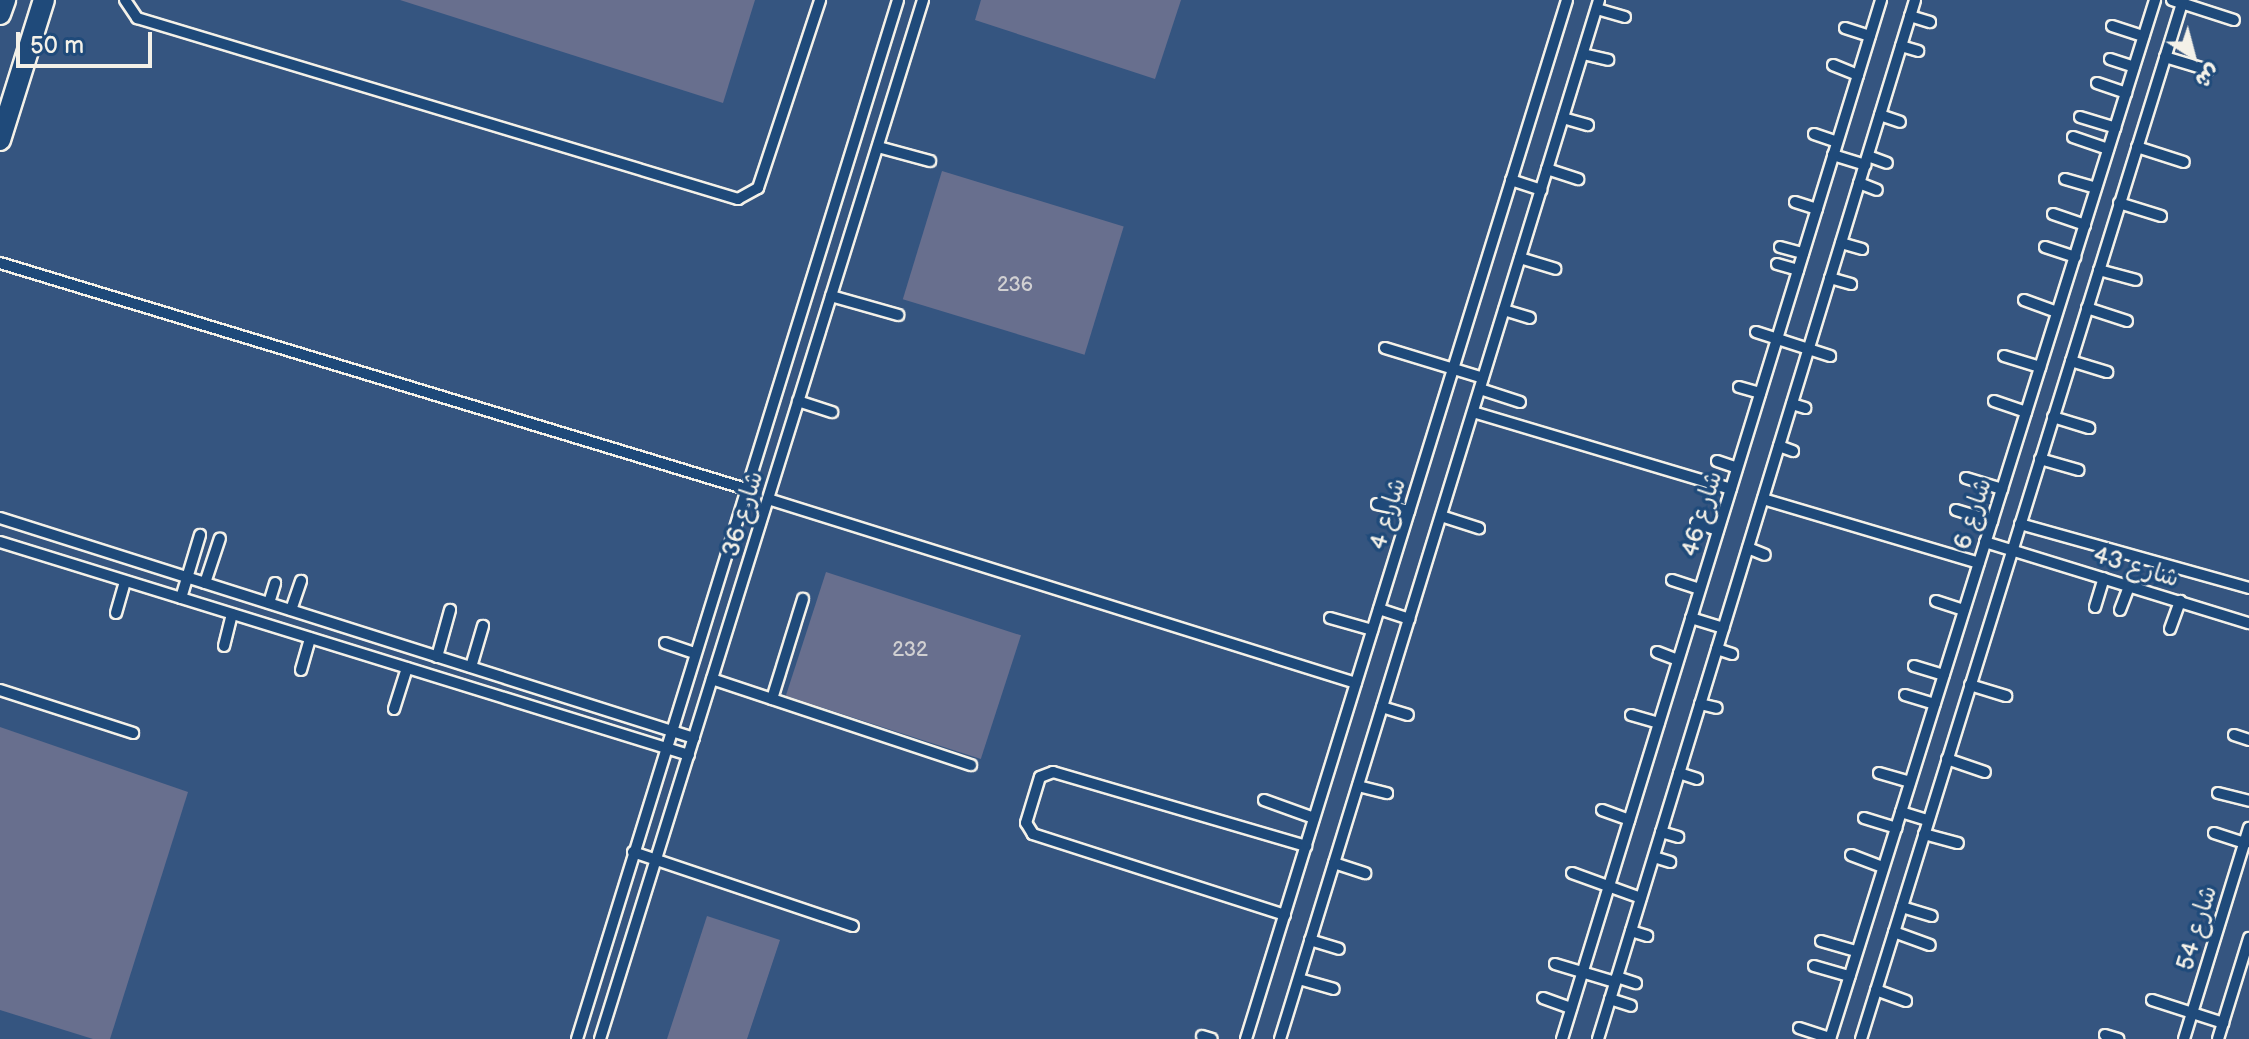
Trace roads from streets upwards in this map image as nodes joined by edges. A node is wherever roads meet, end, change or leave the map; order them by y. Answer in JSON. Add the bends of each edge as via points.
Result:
{"nodes":[{"id":1,"x":5,"y":0,"type":"edge"},
{"id":2,"x":44,"y":0,"type":"edge"},
{"id":3,"x":0,"y":14,"type":"edge"},
{"id":4,"x":0,"y":140,"type":"edge"}],
"edges":[{"from":1,"to":3,"type":"street"},
{"from":2,"to":4,"type":"street"}]}
